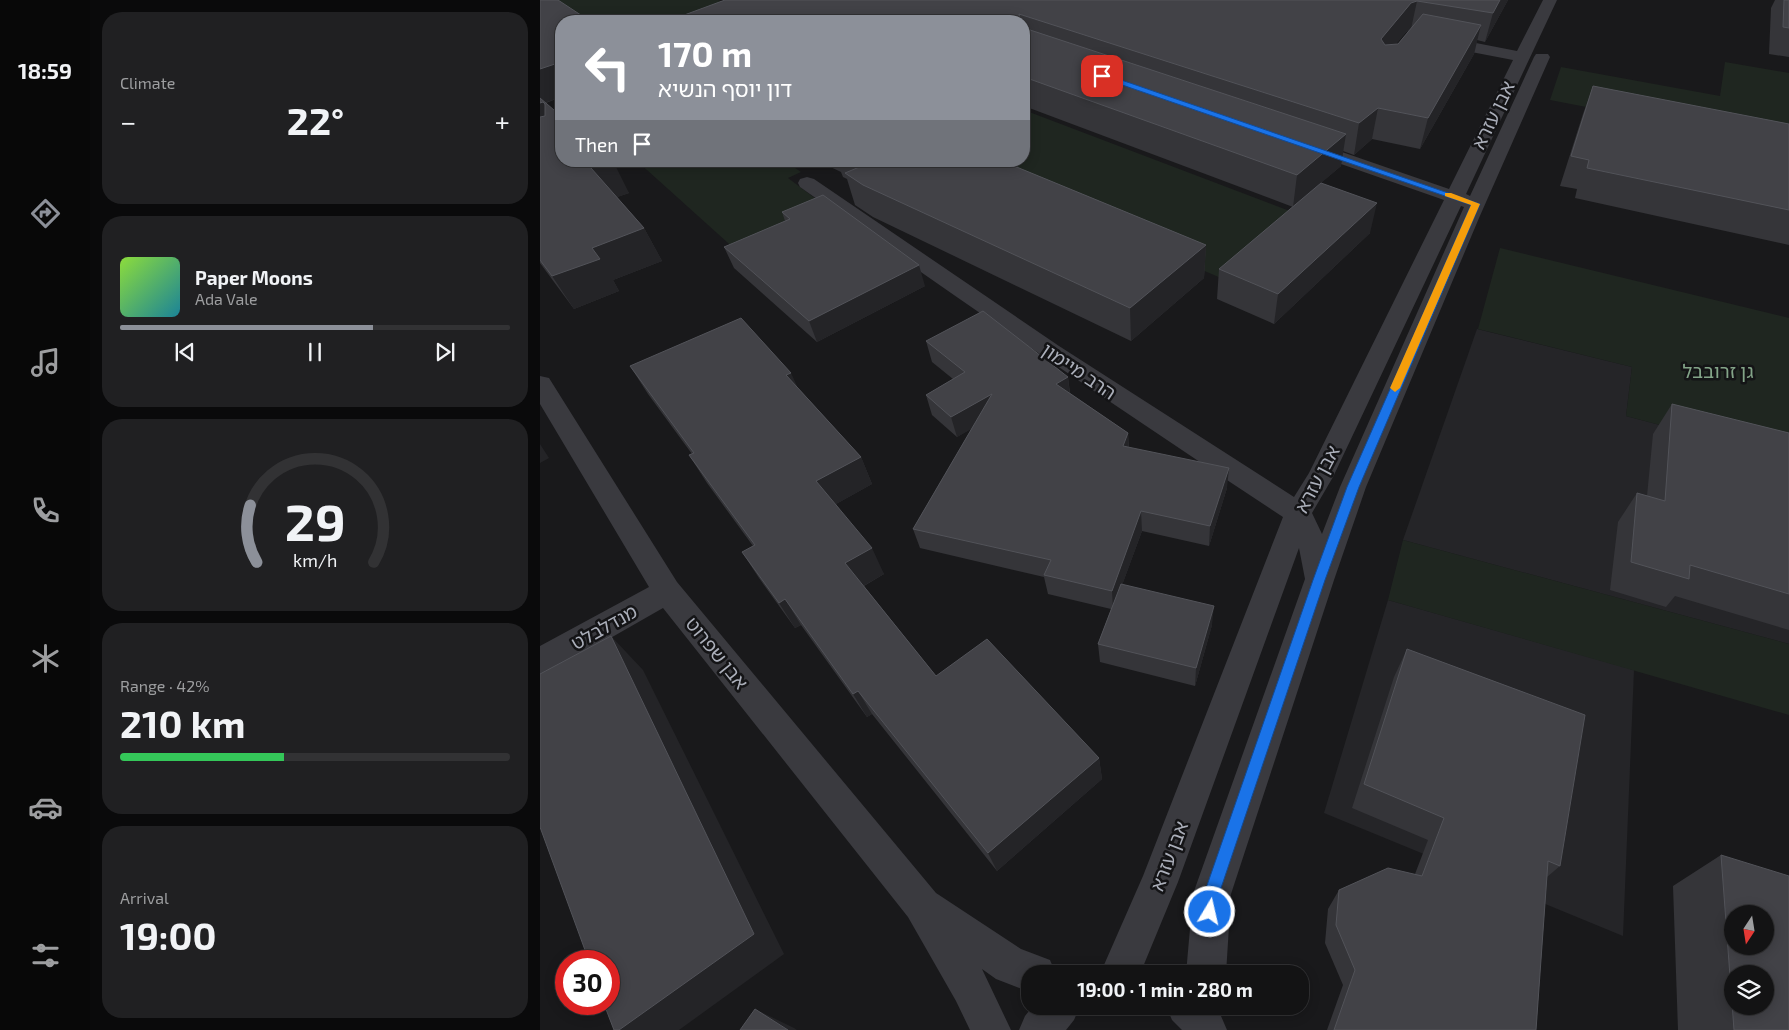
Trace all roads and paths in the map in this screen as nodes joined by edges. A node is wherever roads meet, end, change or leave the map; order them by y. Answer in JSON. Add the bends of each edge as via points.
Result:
{"nodes":[{"id":1,"x":1550,"y":0,"type":"edge"},
{"id":2,"x":1567,"y":0,"type":"edge"},
{"id":3,"x":1421,"y":38,"type":"edge"},
{"id":4,"x":1522,"y":57,"type":"junction"},
{"id":5,"x":1294,"y":141,"type":"edge"},
{"id":6,"x":807,"y":183,"type":"dead end"},
{"id":7,"x":1465,"y":200,"type":"junction"},
{"id":8,"x":540,"y":384,"type":"edge"},
{"id":9,"x":1298,"y":513,"type":"junction"},
{"id":10,"x":1319,"y":580,"type":"junction"},
{"id":11,"x":667,"y":591,"type":"junction"},
{"id":12,"x":540,"y":662,"type":"edge"},
{"id":13,"x":921,"y":904,"type":"junction"},
{"id":14,"x":1124,"y":965,"type":"edge"},
{"id":15,"x":1207,"y":965,"type":"edge"},
{"id":16,"x":1021,"y":968,"type":"edge"},
{"id":17,"x":1052,"y":1015,"type":"edge"},
{"id":18,"x":1196,"y":1015,"type":"edge"},
{"id":19,"x":1210,"y":1015,"type":"edge"},
{"id":20,"x":991,"y":1030,"type":"edge"},
{"id":21,"x":1038,"y":1030,"type":"edge"},
{"id":22,"x":1207,"y":1030,"type":"edge"},
{"id":23,"x":1211,"y":1030,"type":"edge"}],
"edges":[{"from":1,"to":4,"type":"street","name":"אבן עזרא"},
{"from":2,"to":7,"type":"street","name":"אבן עזרא"},
{"from":3,"to":4,"type":"street"},
{"from":4,"to":7,"type":"street","name":"אבן עזרא"},
{"from":5,"to":7,"type":"street"},
{"from":6,"to":9,"type":"street","name":"הרב מיימון","via":[[1108,391]]},
{"from":7,"to":9,"type":"street","name":"אבן עזרא"},
{"from":7,"to":10,"type":"street","name":"אבן עזרא"},
{"from":8,"to":11,"type":"street","name":"אבן שפרוט"},
{"from":9,"to":10,"type":"street","via":[[1312,542]]},
{"from":9,"to":14,"type":"street","name":"אבן עזרא","via":[[1159,882]]},
{"from":10,"to":15,"type":"street","name":"אבן עזרא","via":[[1212,894]]},
{"from":11,"to":12,"type":"street","name":"מנדלבלט"},
{"from":11,"to":13,"type":"street","name":"אבן שפרוט"},
{"from":13,"to":16,"type":"street","name":"אבן שפרוט"},
{"from":13,"to":20,"type":"street","name":"אבן שפרוט","via":[[970,987]]},
{"from":17,"to":21,"type":"street"},
{"from":18,"to":22,"type":"street"},
{"from":19,"to":23,"type":"street"}]}
